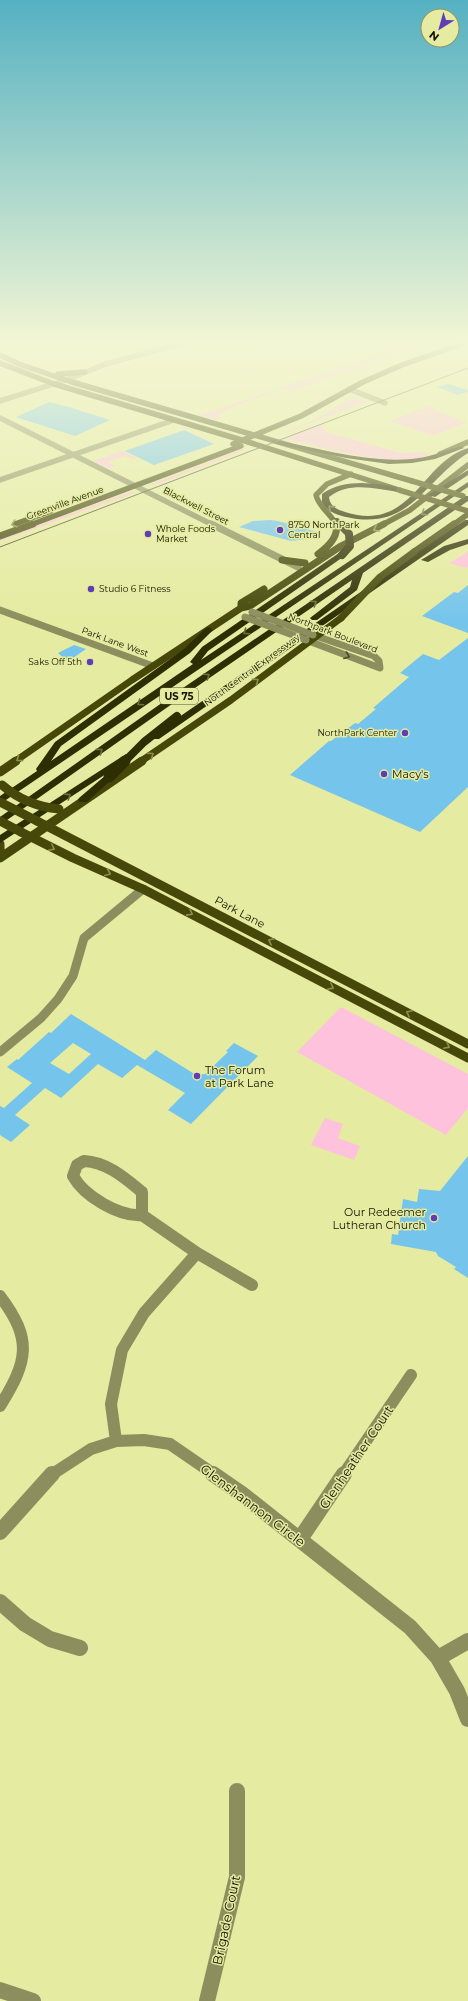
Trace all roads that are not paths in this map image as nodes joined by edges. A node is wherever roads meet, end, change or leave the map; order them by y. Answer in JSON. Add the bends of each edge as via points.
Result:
{"nodes":[{"id":1,"x":34,"y":435,"type":"edge"},
{"id":2,"x":130,"y":435,"type":"edge"},
{"id":3,"x":224,"y":435,"type":"edge"},
{"id":4,"x":252,"y":435,"type":"edge"},
{"id":5,"x":254,"y":435,"type":"edge"},
{"id":6,"x":269,"y":435,"type":"edge"},
{"id":7,"x":274,"y":442,"type":"junction"},
{"id":8,"x":468,"y":442,"type":"edge"},
{"id":9,"x":297,"y":445,"type":"junction"},
{"id":10,"x":468,"y":446,"type":"edge"},
{"id":11,"x":468,"y":450,"type":"edge"},
{"id":12,"x":73,"y":455,"type":"junction"},
{"id":13,"x":291,"y":456,"type":"junction"},
{"id":14,"x":468,"y":465,"type":"edge"},
{"id":15,"x":3,"y":472,"type":"dead end"},
{"id":16,"x":468,"y":472,"type":"edge"},
{"id":17,"x":351,"y":474,"type":"junction"},
{"id":18,"x":10,"y":476,"type":"junction"},
{"id":19,"x":0,"y":480,"type":"edge"},
{"id":20,"x":412,"y":481,"type":"junction"},
{"id":21,"x":130,"y":483,"type":"junction"},
{"id":22,"x":326,"y":484,"type":"junction"},
{"id":23,"x":468,"y":484,"type":"edge"},
{"id":24,"x":136,"y":487,"type":"junction"},
{"id":25,"x":399,"y":490,"type":"junction"},
{"id":26,"x":432,"y":495,"type":"junction"},
{"id":27,"x":466,"y":497,"type":"edge"},
{"id":28,"x":61,"y":508,"type":"junction"},
{"id":29,"x":468,"y":513,"type":"edge"},
{"id":30,"x":335,"y":520,"type":"junction"},
{"id":31,"x":468,"y":522,"type":"edge"},
{"id":32,"x":35,"y":524,"type":"junction"},
{"id":33,"x":0,"y":529,"type":"edge"},
{"id":34,"x":0,"y":536,"type":"edge"},
{"id":35,"x":468,"y":541,"type":"edge"},
{"id":36,"x":282,"y":560,"type":"junction"},
{"id":37,"x":305,"y":563,"type":"junction"},
{"id":38,"x":298,"y":567,"type":"junction"},
{"id":39,"x":359,"y":572,"type":"junction"},
{"id":40,"x":378,"y":585,"type":"junction"},
{"id":41,"x":0,"y":610,"type":"edge"},
{"id":42,"x":238,"y":610,"type":"junction"},
{"id":43,"x":209,"y":630,"type":"junction"},
{"id":44,"x":312,"y":638,"type":"junction"},
{"id":45,"x":153,"y":666,"type":"junction"},
{"id":46,"x":184,"y":674,"type":"junction"},
{"id":47,"x":0,"y":772,"type":"edge"},
{"id":48,"x":36,"y":776,"type":"junction"},
{"id":49,"x":1,"y":784,"type":"edge"},
{"id":50,"x":83,"y":800,"type":"junction"},
{"id":51,"x":0,"y":802,"type":"edge"},
{"id":52,"x":70,"y":809,"type":"junction"},
{"id":53,"x":0,"y":822,"type":"edge"},
{"id":54,"x":47,"y":826,"type":"junction"},
{"id":55,"x":32,"y":838,"type":"junction"},
{"id":56,"x":0,"y":840,"type":"edge"},
{"id":57,"x":0,"y":844,"type":"edge"},
{"id":58,"x":0,"y":852,"type":"edge"},
{"id":59,"x":0,"y":858,"type":"edge"},
{"id":60,"x":143,"y":888,"type":"junction"},
{"id":61,"x":192,"y":900,"type":"junction"},
{"id":62,"x":306,"y":959,"type":"junction"},
{"id":63,"x":296,"y":969,"type":"junction"},
{"id":64,"x":468,"y":1044,"type":"edge"},
{"id":65,"x":0,"y":1052,"type":"edge"},
{"id":66,"x":468,"y":1058,"type":"edge"},
{"id":67,"x":142,"y":1215,"type":"junction"},
{"id":68,"x":197,"y":1253,"type":"junction"},
{"id":69,"x":252,"y":1285,"type":"dead end"},
{"id":70,"x":0,"y":1296,"type":"edge"},
{"id":71,"x":411,"y":1375,"type":"dead end"},
{"id":72,"x":0,"y":1406,"type":"edge"},
{"id":73,"x":116,"y":1441,"type":"junction"},
{"id":74,"x":0,"y":1532,"type":"edge"},
{"id":75,"x":300,"y":1539,"type":"junction"},
{"id":76,"x":0,"y":1602,"type":"edge"},
{"id":77,"x":468,"y":1641,"type":"edge"},
{"id":78,"x":80,"y":1648,"type":"dead end"},
{"id":79,"x":438,"y":1658,"type":"junction"},
{"id":80,"x":468,"y":1719,"type":"edge"},
{"id":81,"x":237,"y":1791,"type":"dead end"},
{"id":82,"x":0,"y":1990,"type":"edge"},
{"id":83,"x":33,"y":2001,"type":"edge"},
{"id":84,"x":207,"y":2001,"type":"edge"}],
"edges":[{"from":1,"to":12,"type":"street","name":"Blackwell Street"},
{"from":2,"to":12,"type":"street"},
{"from":3,"to":13,"type":"main road"},
{"from":4,"to":7,"type":"main road"},
{"from":5,"to":21,"type":"main road","name":"Greenville Avenue","bridge":true},
{"from":6,"to":24,"type":"main road","name":"Greenville Avenue"},
{"from":7,"to":9,"type":"highway"},
{"from":7,"to":20,"type":"main road"},
{"from":8,"to":9,"type":"main road","via":[[426,458],[394,460],[361,457]]},
{"from":9,"to":10,"type":"highway","via":[[364,460],[401,463],[431,460]]},
{"from":11,"to":25,"type":"highway","one_way":true,"via":[[445,466],[407,504],[386,515],[345,515],[335,512],[325,502],[325,496],[330,491],[350,486]]},
{"from":12,"to":18,"type":"street"},
{"from":12,"to":21,"type":"street","name":"Blackwell Street"},
{"from":13,"to":17,"type":"main road"},
{"from":13,"to":22,"type":"main road","via":[[326,471],[329,476]]},
{"from":14,"to":26,"type":"main road","via":[[448,479]]},
{"from":15,"to":18,"type":"street"},
{"from":16,"to":26,"type":"highway"},
{"from":17,"to":20,"type":"main road","via":[[371,474]]},
{"from":17,"to":22,"type":"main road","via":[[335,478]]},
{"from":17,"to":25,"type":"main road"},
{"from":18,"to":19,"type":"street"},
{"from":20,"to":27,"type":"main road","bridge":true},
{"from":21,"to":24,"type":"street","name":"Blackwell Street"},
{"from":21,"to":28,"type":"main road","name":"Greenville Avenue"},
{"from":22,"to":30,"type":"main road","via":[[316,495],[318,503]]},
{"from":23,"to":46,"type":"highway","number":"US 75","one_way":true},
{"from":24,"to":32,"type":"main road","name":"Greenville Avenue"},
{"from":24,"to":36,"type":"street","name":"Blackwell Street"},
{"from":25,"to":29,"type":"main road","bridge":true},
{"from":26,"to":42,"type":"main road","one_way":true,"via":[[398,518],[324,557],[250,606]]},
{"from":27,"to":39,"type":"highway","name":"North Central Expressway","number":"US 75"},
{"from":28,"to":32,"type":"main road","via":[[56,513],[35,521]]},
{"from":28,"to":33,"type":"main road","name":"Greenville Avenue","one_way":true},
{"from":29,"to":44,"type":"main road","name":"North Central Expressway","bridge":true,"via":[[380,577],[341,618]]},
{"from":30,"to":37,"type":"main road","via":[[336,536],[330,545]]},
{"from":30,"to":46,"type":"highway","bridge":true,"via":[[349,534],[350,546],[205,649]]},
{"from":31,"to":40,"type":"highway"},
{"from":32,"to":34,"type":"main road","name":"Greenville Avenue"},
{"from":35,"to":40,"type":"highway","via":[[447,548]]},
{"from":36,"to":37,"type":"main road"},
{"from":36,"to":38,"type":"street","name":"Blackwell Street"},
{"from":37,"to":38,"type":"main road"},
{"from":38,"to":42,"type":"main road","via":[[241,603]]},
{"from":39,"to":50,"type":"highway","bridge":true,"via":[[354,588],[177,716],[144,742]]},
{"from":53,"to":39,"type":"highway","name":"North Central Expressway","number":"US 75","one_way":true},
{"from":56,"to":40,"type":"highway","one_way":true},
{"from":41,"to":45,"type":"street","name":"Park Lane West"},
{"from":42,"to":43,"type":"main road"},
{"from":42,"to":44,"type":"street","name":"Northpark Boulevard","bridge":true,"via":[[252,612]]},
{"from":42,"to":44,"type":"street","name":"Northpark Boulevard","bridge":true,"via":[[244,617]]},
{"from":43,"to":45,"type":"main road"},
{"from":43,"to":48,"type":"highway","via":[[187,651],[58,744]]},
{"from":44,"to":44,"type":"street","name":"Northpark Boulevard","one_way":true,"via":[[380,668],[379,660],[374,656]]},
{"from":50,"to":44,"type":"main road","name":"North Central Expressway","one_way":true,"via":[[231,700]]},
{"from":45,"to":47,"type":"main road","one_way":true},
{"from":46,"to":48,"type":"highway","number":"US 75","one_way":true},
{"from":48,"to":51,"type":"highway","number":"US 75"},
{"from":49,"to":52,"type":"main road","bridge":true,"via":[[7,790],[44,808]]},
{"from":50,"to":52,"type":"main road","name":"North Central Expressway"},
{"from":51,"to":54,"type":"main road","name":"Park Lane","bridge":true},
{"from":52,"to":54,"type":"main road","name":"North Central Expressway"},
{"from":53,"to":55,"type":"main road","bridge":true},
{"from":54,"to":55,"type":"main road","name":"North Central Expressway"},
{"from":54,"to":61,"type":"main road","name":"Park Lane"},
{"from":55,"to":59,"type":"main road","name":"North Central Expressway"},
{"from":55,"to":60,"type":"main road","one_way":true},
{"from":57,"to":58,"type":"main road"},
{"from":60,"to":61,"type":"main road","via":[[150,886],[172,896]]},
{"from":60,"to":63,"type":"main road","one_way":true},
{"from":60,"to":65,"type":"street","via":[[84,938],[75,971],[60,996],[44,1015]]},
{"from":62,"to":61,"type":"main road","name":"Park Lane","one_way":true},
{"from":62,"to":63,"type":"main road"},
{"from":64,"to":62,"type":"main road","name":"Park Lane","one_way":true},
{"from":63,"to":66,"type":"main road","one_way":true},
{"from":67,"to":67,"type":"street","via":[[142,1192],[96,1161],[84,1161],[76,1167],[73,1176],[77,1184],[116,1211]]},
{"from":67,"to":68,"type":"street"},
{"from":68,"to":69,"type":"street"},
{"from":68,"to":73,"type":"street","via":[[144,1313],[122,1350],[111,1404]]},
{"from":70,"to":72,"type":"street","via":[[13,1312],[22,1333],[24,1360],[16,1381]]},
{"from":71,"to":75,"type":"street","name":"Glenheather Court"},
{"from":73,"to":74,"type":"street","name":"Glenshannon Circle","via":[[90,1449],[48,1477]]},
{"from":73,"to":75,"type":"street","name":"Glenshannon Circle","via":[[144,1440],[170,1444],[242,1494]]},
{"from":75,"to":79,"type":"street","name":"Glenshannon Circle","via":[[410,1627]]},
{"from":76,"to":78,"type":"street","via":[[24,1624],[50,1639]]},
{"from":77,"to":79,"type":"street"},
{"from":79,"to":80,"type":"street","name":"Glenshannon Circle","via":[[457,1691]]},
{"from":81,"to":84,"type":"street","name":"Brigade Court","via":[[237,1877]]},
{"from":82,"to":83,"type":"street"}]}
